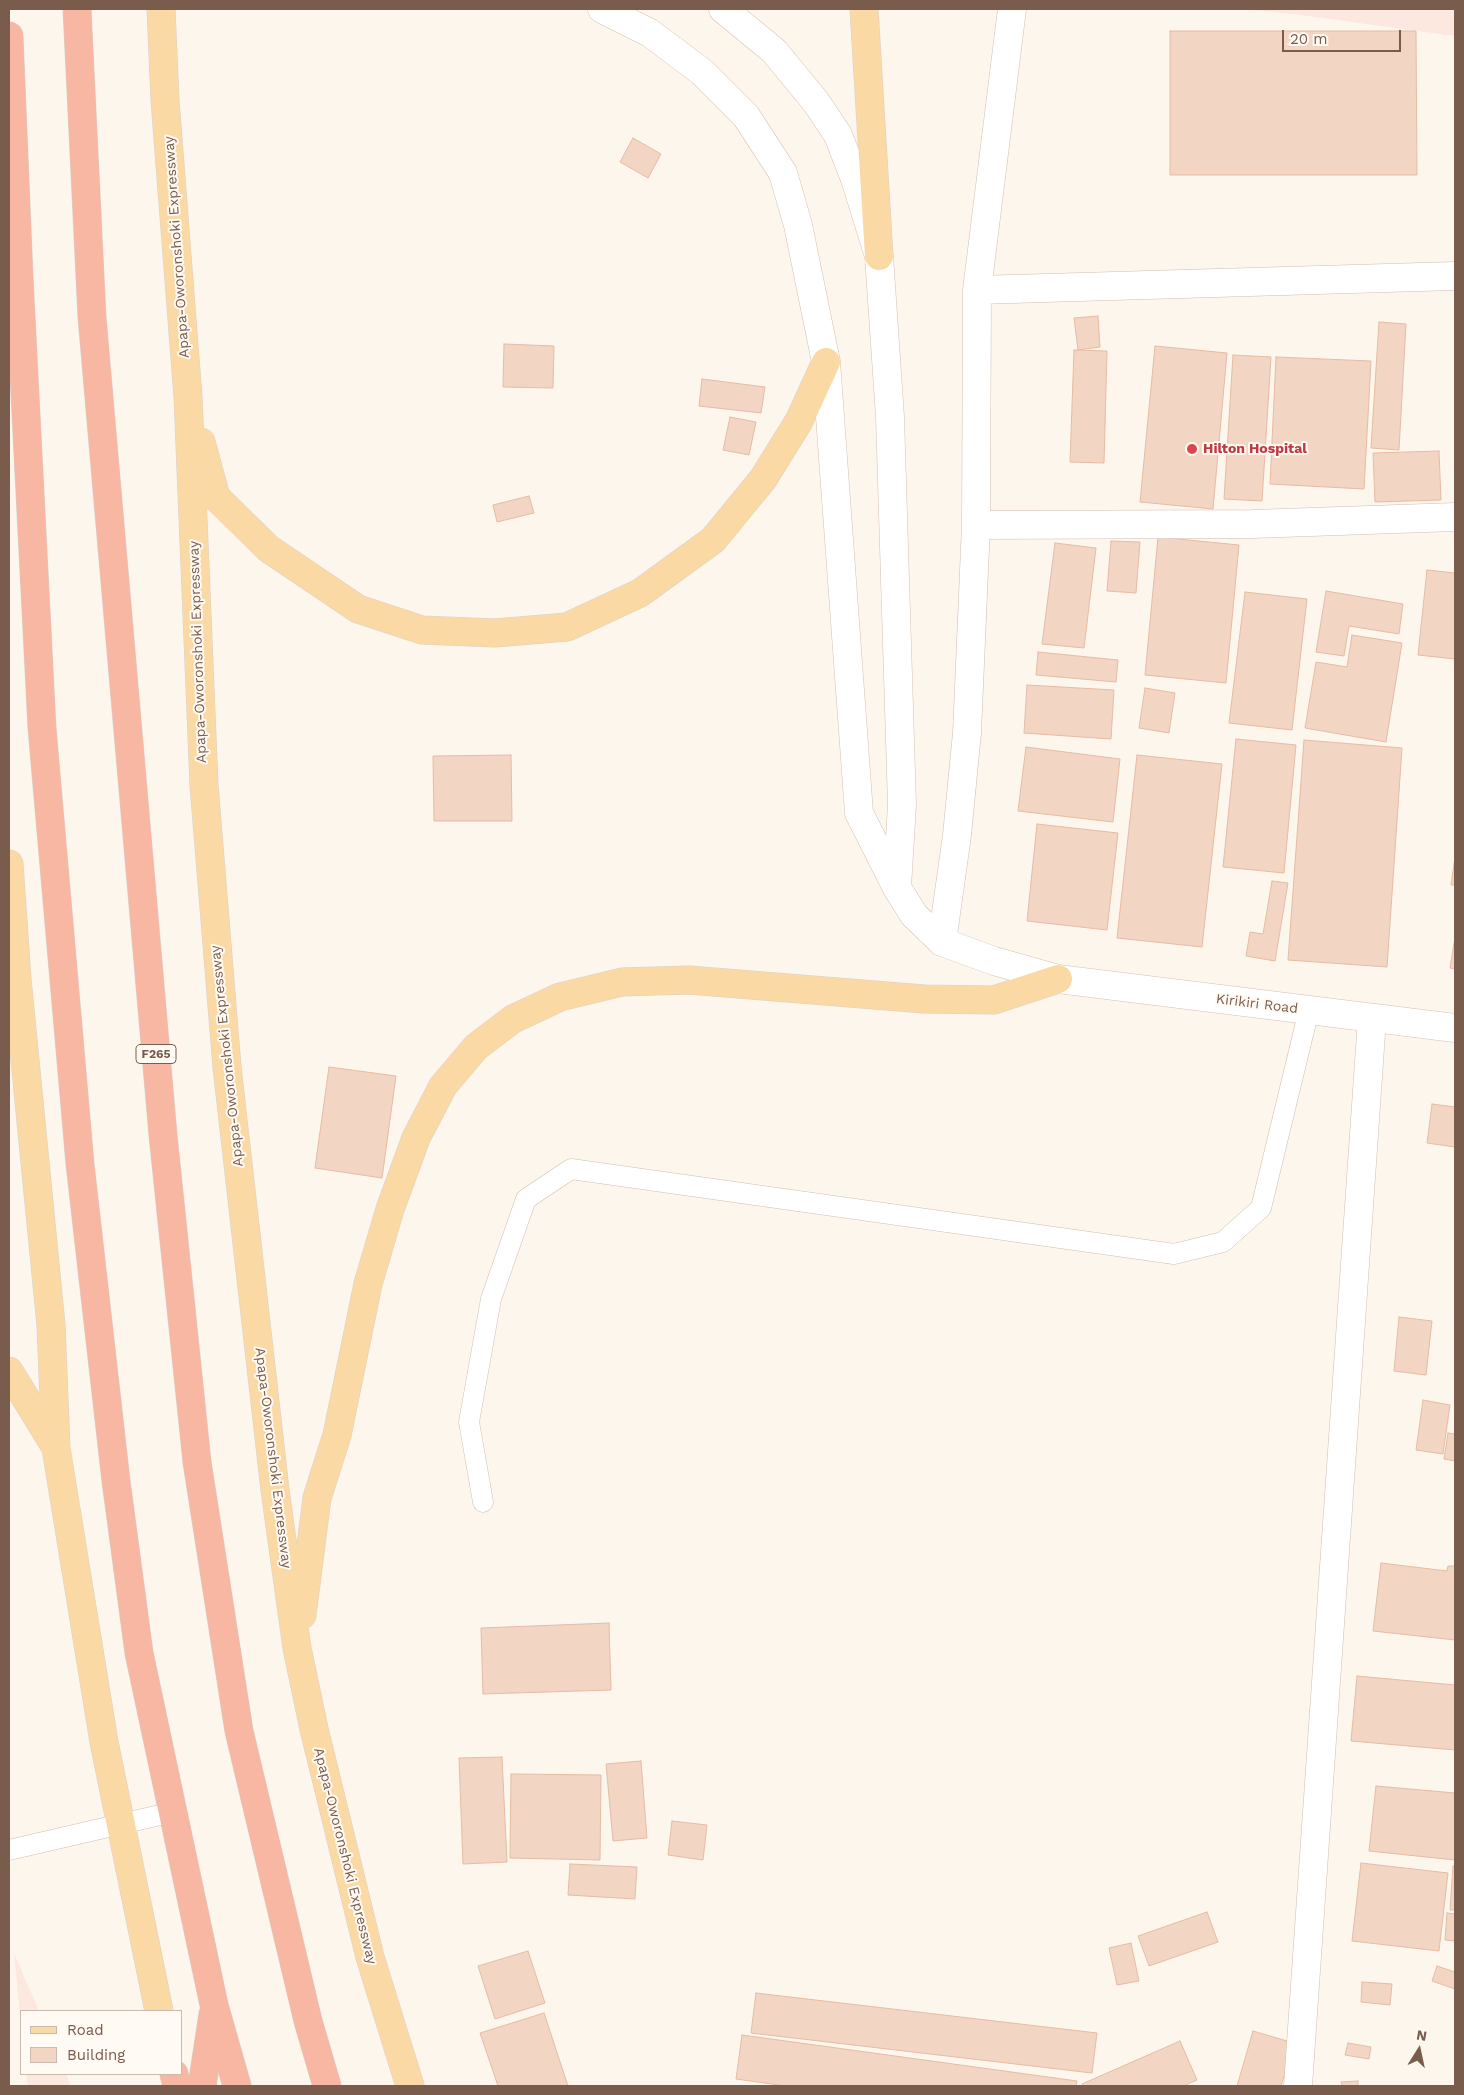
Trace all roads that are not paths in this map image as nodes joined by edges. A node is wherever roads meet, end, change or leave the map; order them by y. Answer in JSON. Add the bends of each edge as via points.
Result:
{"nodes":[{"id":1,"x":78,"y":9,"type":"edge"},
{"id":2,"x":161,"y":9,"type":"edge"},
{"id":3,"x":602,"y":9,"type":"edge"},
{"id":4,"x":723,"y":9,"type":"edge"},
{"id":5,"x":864,"y":9,"type":"edge"},
{"id":6,"x":1012,"y":9,"type":"edge"},
{"id":7,"x":9,"y":36,"type":"edge"},
{"id":8,"x":879,"y":256,"type":"junction"},
{"id":9,"x":1455,"y":276,"type":"edge"},
{"id":10,"x":977,"y":290,"type":"junction"},
{"id":11,"x":826,"y":362,"type":"junction"},
{"id":12,"x":188,"y":397,"type":"junction"},
{"id":13,"x":1455,"y":517,"type":"edge"},
{"id":14,"x":976,"y":525,"type":"junction"},
{"id":15,"x":9,"y":864,"type":"edge"},
{"id":16,"x":897,"y":888,"type":"junction"},
{"id":17,"x":942,"y":942,"type":"junction"},
{"id":18,"x":1058,"y":979,"type":"junction"},
{"id":19,"x":1309,"y":1010,"type":"junction"},
{"id":20,"x":1372,"y":1019,"type":"junction"},
{"id":21,"x":1455,"y":1028,"type":"edge"},
{"id":22,"x":9,"y":1371,"type":"edge"},
{"id":23,"x":56,"y":1448,"type":"junction"},
{"id":24,"x":483,"y":1502,"type":"dead end"},
{"id":25,"x":297,"y":1648,"type":"junction"},
{"id":26,"x":173,"y":1812,"type":"junction"},
{"id":27,"x":121,"y":1823,"type":"junction"},
{"id":28,"x":9,"y":1850,"type":"edge"},
{"id":29,"x":214,"y":2005,"type":"junction"},
{"id":30,"x":159,"y":2010,"type":"edge"},
{"id":31,"x":202,"y":2086,"type":"edge"},
{"id":32,"x":237,"y":2086,"type":"edge"},
{"id":33,"x":327,"y":2086,"type":"edge"},
{"id":34,"x":410,"y":2086,"type":"edge"},
{"id":35,"x":1298,"y":2086,"type":"edge"}],
"edges":[{"from":1,"to":33,"type":"highway","number":"F265","via":[[92,317],[163,1134],[197,1462],[239,1731],[308,2021]]},
{"from":2,"to":12,"type":"main road","name":"Apapa-Oworonshoki Expressway"},
{"from":3,"to":11,"type":"street","via":[[650,34],[702,72],[746,116],[783,173],[798,226]]},
{"from":4,"to":8,"type":"street","via":[[774,51],[838,135]]},
{"from":5,"to":8,"type":"main road"},
{"from":6,"to":10,"type":"street"},
{"from":7,"to":26,"type":"highway","via":[[42,728],[80,1164],[139,1653]]},
{"from":8,"to":16,"type":"street","via":[[890,417],[901,785]]},
{"from":9,"to":10,"type":"street"},
{"from":10,"to":14,"type":"street"},
{"from":11,"to":12,"type":"main road","via":[[799,421],[763,479],[713,540],[640,593],[567,627],[495,633],[422,630],[358,609],[268,549],[216,497]]},
{"from":11,"to":16,"type":"street","via":[[860,813]]},
{"from":12,"to":25,"type":"main road","name":"Apapa-Oworonshoki Expressway","via":[[204,784],[226,1058],[275,1490]]},
{"from":13,"to":14,"type":"street","via":[[1253,524]]},
{"from":14,"to":17,"type":"street","via":[[967,733]]},
{"from":15,"to":23,"type":"main road","via":[[51,1325]]},
{"from":16,"to":17,"type":"street","via":[[914,915]]},
{"from":17,"to":18,"type":"street","name":"Kirikiri Road"},
{"from":18,"to":19,"type":"street","name":"Kirikiri Road"},
{"from":18,"to":25,"type":"main road","via":[[994,1000],[924,999],[690,980],[622,982],[560,996],[513,1019],[476,1046],[443,1086],[416,1138],[390,1209],[368,1284],[337,1435],[317,1498]]},
{"from":19,"to":20,"type":"street","name":"Kirikiri Road"},
{"from":19,"to":24,"type":"lane","via":[[1261,1208],[1223,1242],[1174,1254],[571,1169],[526,1199],[491,1299],[469,1422]]},
{"from":20,"to":21,"type":"street","name":"Kirikiri Road"},
{"from":20,"to":35,"type":"street"},
{"from":22,"to":23,"type":"main road"},
{"from":23,"to":27,"type":"main road","via":[[104,1742]]},
{"from":25,"to":34,"type":"main road","name":"Apapa-Oworonshoki Expressway","via":[[370,1957]]},
{"from":26,"to":27,"type":"lane"},
{"from":26,"to":29,"type":"highway"},
{"from":27,"to":28,"type":"lane"},
{"from":27,"to":30,"type":"main road"},
{"from":29,"to":31,"type":"highway"},
{"from":29,"to":32,"type":"highway"}]}
